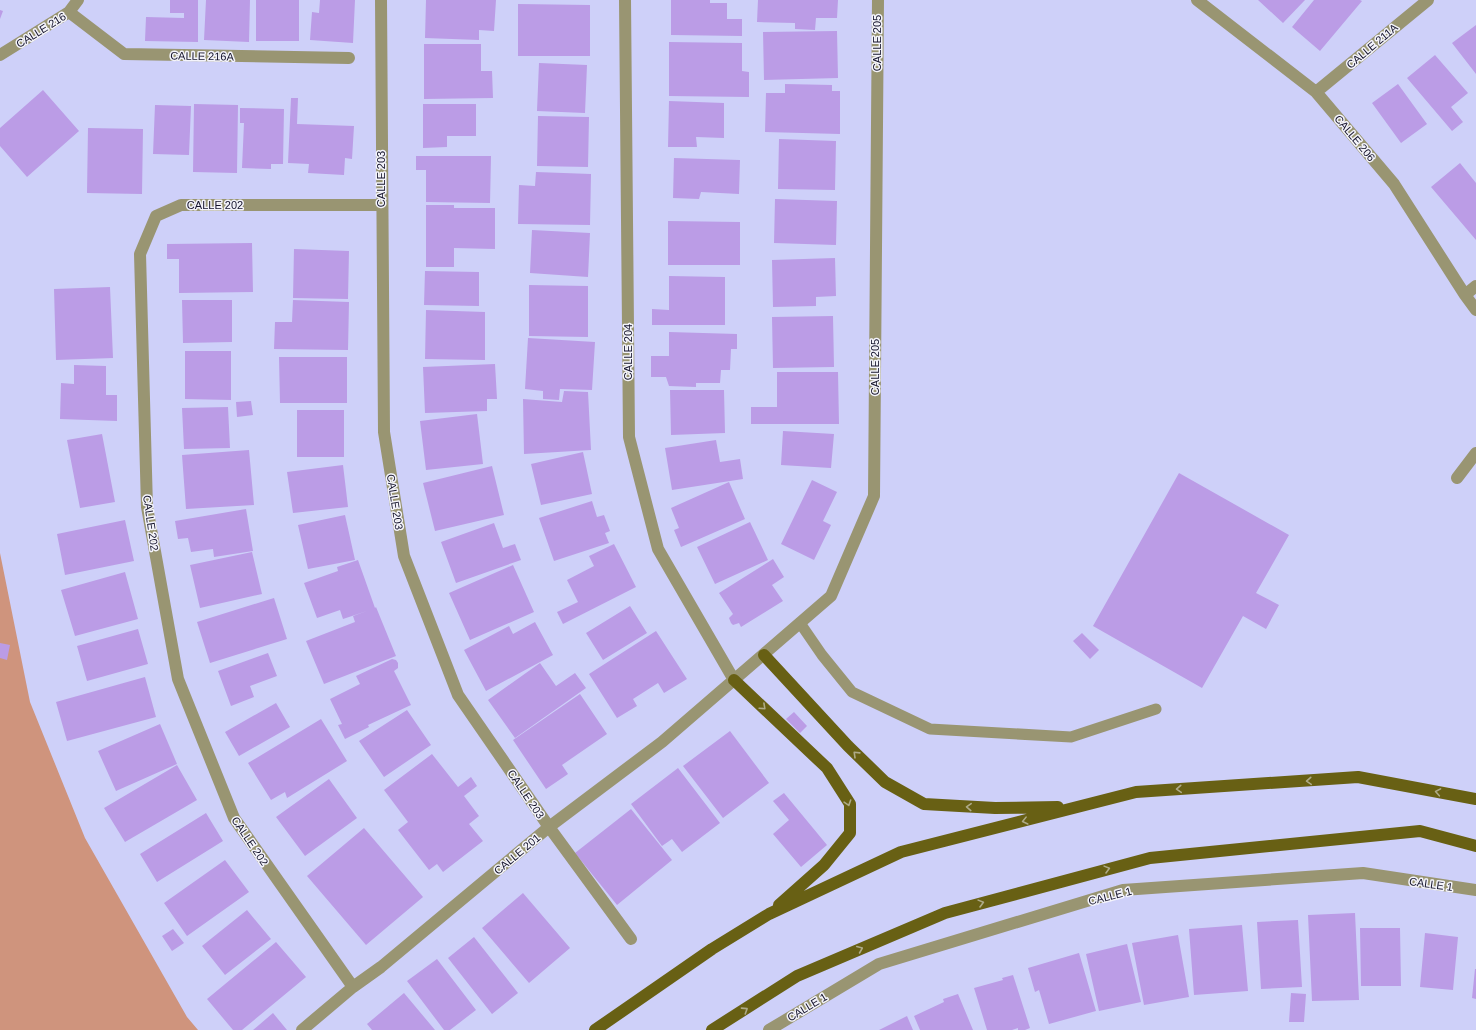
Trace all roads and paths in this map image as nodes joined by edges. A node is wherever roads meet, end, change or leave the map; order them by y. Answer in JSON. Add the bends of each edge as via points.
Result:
{"nodes":[{"id":1,"x":78,"y":0,"type":"edge"},
{"id":2,"x":381,"y":0,"type":"edge"},
{"id":3,"x":625,"y":0,"type":"edge"},
{"id":4,"x":878,"y":0,"type":"edge"},
{"id":5,"x":1197,"y":0,"type":"edge"},
{"id":6,"x":1428,"y":0,"type":"edge"},
{"id":7,"x":69,"y":12,"type":"junction"},
{"id":8,"x":0,"y":55,"type":"edge"},
{"id":9,"x":349,"y":58,"type":"dead end"},
{"id":10,"x":1316,"y":92,"type":"junction"},
{"id":11,"x":381,"y":205,"type":"junction"},
{"id":12,"x":1476,"y":286,"type":"edge"},
{"id":13,"x":1465,"y":295,"type":"junction"},
{"id":14,"x":1476,"y":310,"type":"edge"},
{"id":15,"x":1476,"y":453,"type":"edge"},
{"id":16,"x":1457,"y":478,"type":"dead end"},
{"id":17,"x":800,"y":623,"type":"junction"},
{"id":18,"x":764,"y":655,"type":"junction"},
{"id":19,"x":734,"y":680,"type":"junction"},
{"id":20,"x":1156,"y":709,"type":"dead end"},
{"id":21,"x":1476,"y":799,"type":"edge"},
{"id":22,"x":1078,"y":807,"type":"junction"},
{"id":23,"x":548,"y":827,"type":"junction"},
{"id":24,"x":1476,"y":846,"type":"edge"},
{"id":25,"x":1476,"y":890,"type":"edge"},
{"id":26,"x":769,"y":914,"type":"junction"},
{"id":27,"x":631,"y":939,"type":"dead end"},
{"id":28,"x":352,"y":987,"type":"junction"},
{"id":29,"x":302,"y":1030,"type":"edge"},
{"id":30,"x":595,"y":1030,"type":"edge"},
{"id":31,"x":712,"y":1030,"type":"edge"},
{"id":32,"x":769,"y":1030,"type":"edge"}],
"edges":[{"from":1,"to":7,"type":"street","name":"CALLE 216"},
{"from":2,"to":11,"type":"street","name":"CALLE 203"},
{"from":3,"to":19,"type":"street","name":"CALLE 204","via":[[629,437],[658,549]]},
{"from":4,"to":17,"type":"street","name":"CALLE 205","via":[[874,496],[831,596]]},
{"from":5,"to":10,"type":"street","name":"CALLE 206"},
{"from":6,"to":10,"type":"street","name":"CALLE 211A"},
{"from":7,"to":8,"type":"street","name":"CALLE 216"},
{"from":7,"to":9,"type":"street","name":"CALLE 216A","via":[[124,54]]},
{"from":10,"to":13,"type":"street","name":"CALLE 206","via":[[1394,184]]},
{"from":11,"to":23,"type":"street","name":"CALLE 203","via":[[384,432],[404,556],[458,695]]},
{"from":11,"to":28,"type":"street","name":"CALLE 202","via":[[181,205],[156,216],[140,254],[147,507],[178,679],[234,818]]},
{"from":12,"to":13,"type":"street"},
{"from":13,"to":14,"type":"street","name":"CALLE 206"},
{"from":15,"to":16,"type":"street"},
{"from":17,"to":18,"type":"street","name":"CALLE 205"},
{"from":17,"to":20,"type":"lane","via":[[852,692],[930,729],[1071,737]]},
{"from":18,"to":19,"type":"street","name":"CALLE 205"},
{"from":22,"to":18,"type":"main road","one_way":true,"via":[[995,808],[924,804],[885,782]]},
{"from":19,"to":23,"type":"street","name":"CALLE 201","via":[[662,742]]},
{"from":19,"to":26,"type":"main road","one_way":true,"via":[[828,768],[850,804],[850,833],[824,865]]},
{"from":21,"to":22,"type":"main road","one_way":true,"via":[[1358,777],[1136,792]]},
{"from":22,"to":26,"type":"main road","one_way":true,"via":[[901,852]]},
{"from":23,"to":27,"type":"street","name":"CALLE 203"},
{"from":23,"to":28,"type":"street","name":"CALLE 201","via":[[380,967]]},
{"from":31,"to":24,"type":"main road","one_way":true,"via":[[797,976],[945,913],[1150,858],[1420,831]]},
{"from":25,"to":32,"type":"street","name":"CALLE 1","via":[[1362,873],[1123,890],[879,964]]},
{"from":26,"to":30,"type":"main road"},
{"from":28,"to":29,"type":"street","name":"CALLE 201"}]}
